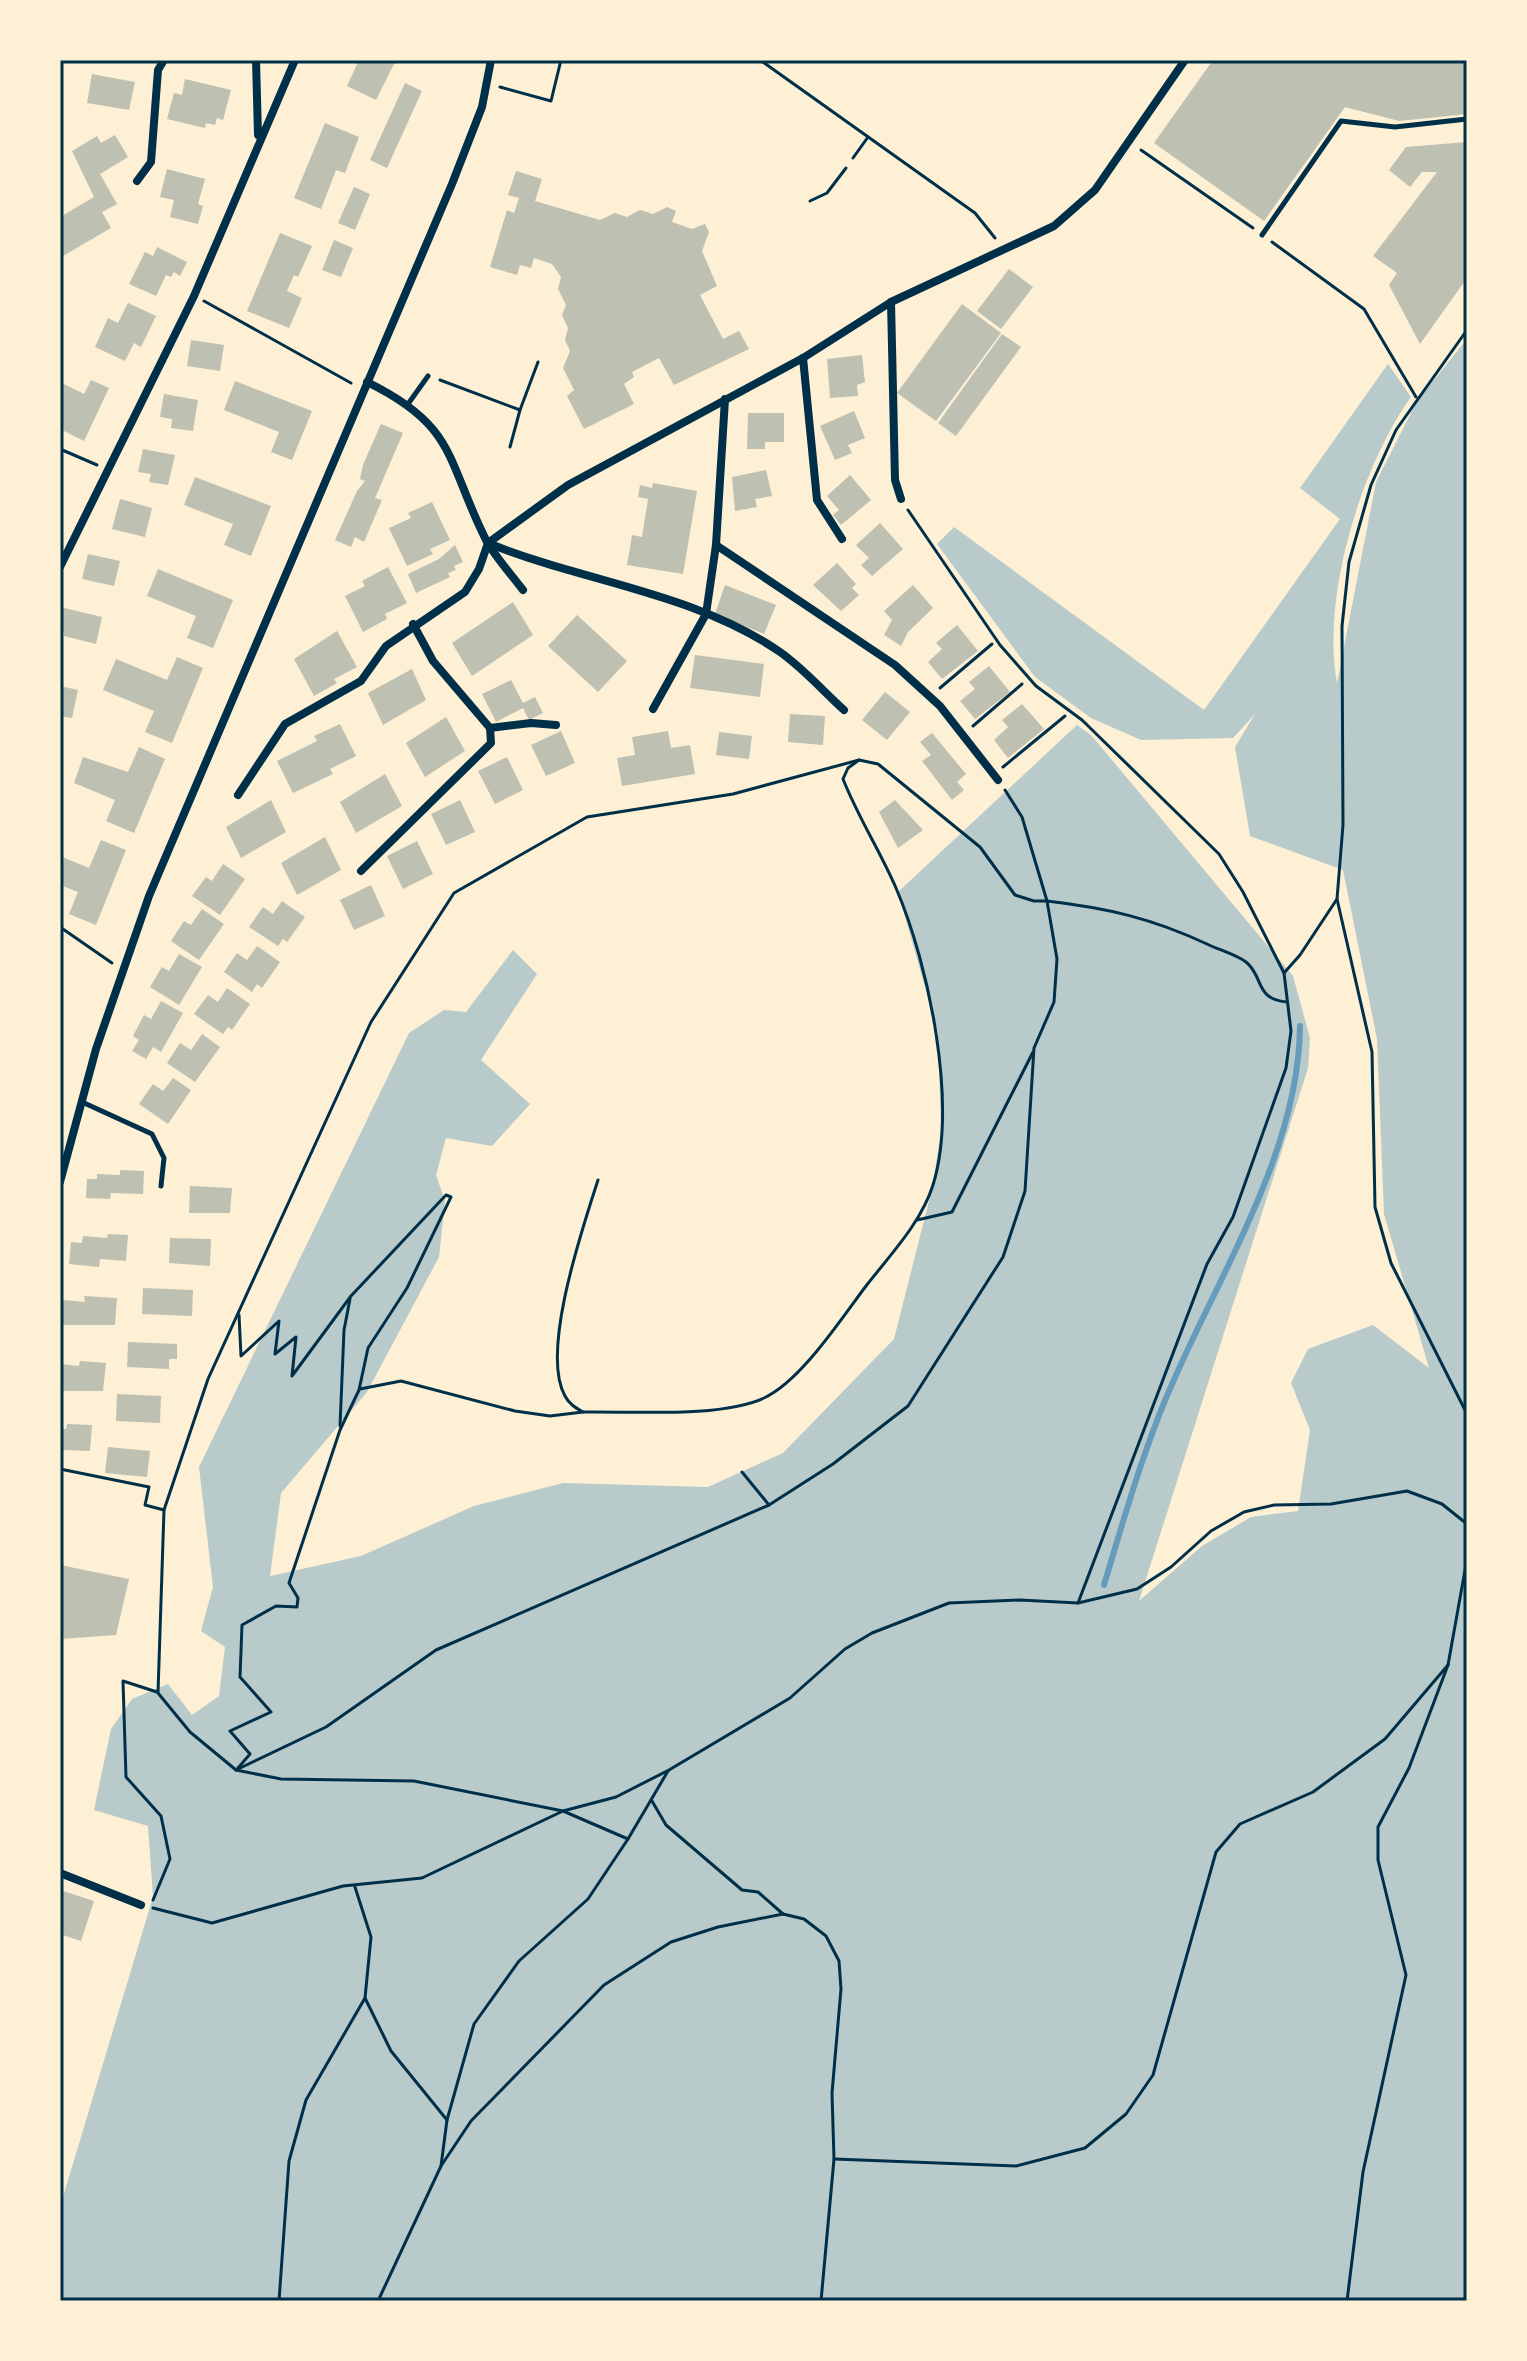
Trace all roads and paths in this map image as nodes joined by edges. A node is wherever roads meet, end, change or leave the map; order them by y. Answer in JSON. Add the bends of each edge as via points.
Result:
{"nodes":[{"id":1,"x":164,"y":60,"type":"edge"},
{"id":2,"x":256,"y":60,"type":"edge"},
{"id":3,"x":295,"y":60,"type":"edge"},
{"id":4,"x":491,"y":60,"type":"edge"},
{"id":5,"x":561,"y":60,"type":"edge"},
{"id":6,"x":760,"y":60,"type":"edge"},
{"id":7,"x":1185,"y":60,"type":"edge"},
{"id":8,"x":489,"y":83,"type":"junction"},
{"id":9,"x":1467,"y":119,"type":"edge"},
{"id":10,"x":868,"y":137,"type":"junction"},
{"id":11,"x":258,"y":140,"type":"junction"},
{"id":12,"x":1129,"y":141,"type":"junction"},
{"id":13,"x":853,"y":158,"type":"dead end"},
{"id":14,"x":846,"y":168,"type":"dead end"},
{"id":15,"x":137,"y":181,"type":"dead end"},
{"id":16,"x":810,"y":201,"type":"dead end"},
{"id":17,"x":1262,"y":235,"type":"junction"},
{"id":18,"x":1000,"y":251,"type":"junction"},
{"id":19,"x":194,"y":296,"type":"junction"},
{"id":20,"x":891,"y":302,"type":"junction"},
{"id":21,"x":1467,"y":330,"type":"edge"},
{"id":22,"x":803,"y":358,"type":"junction"},
{"id":23,"x":538,"y":362,"type":"dead end"},
{"id":24,"x":428,"y":376,"type":"joint"},
{"id":25,"x":367,"y":382,"type":"junction"},
{"id":26,"x":1416,"y":397,"type":"junction"},
{"id":27,"x":725,"y":399,"type":"junction"},
{"id":28,"x":408,"y":404,"type":"junction"},
{"id":29,"x":520,"y":410,"type":"junction"},
{"id":30,"x":510,"y":447,"type":"dead end"},
{"id":31,"x":60,"y":449,"type":"edge"},
{"id":32,"x":108,"y":470,"type":"junction"},
{"id":33,"x":901,"y":499,"type":"joint"},
{"id":34,"x":842,"y":539,"type":"dead end"},
{"id":35,"x":488,"y":543,"type":"junction"},
{"id":36,"x":716,"y":545,"type":"junction"},
{"id":37,"x":60,"y":567,"type":"edge"},
{"id":38,"x":523,"y":590,"type":"dead end"},
{"id":39,"x":706,"y":614,"type":"junction"},
{"id":40,"x":413,"y":624,"type":"junction"},
{"id":41,"x":992,"y":644,"type":"dead end"},
{"id":42,"x":1022,"y":684,"type":"dead end"},
{"id":43,"x":934,"y":692,"type":"dead end"},
{"id":44,"x":653,"y":709,"type":"dead end"},
{"id":45,"x":844,"y":710,"type":"dead end"},
{"id":46,"x":1065,"y":716,"type":"dead end"},
{"id":47,"x":556,"y":725,"type":"dead end"},
{"id":48,"x":490,"y":728,"type":"junction"},
{"id":49,"x":967,"y":731,"type":"dead end"},
{"id":50,"x":859,"y":760,"type":"junction"},
{"id":51,"x":999,"y":775,"type":"junction"},
{"id":52,"x":238,"y":795,"type":"dead end"},
{"id":53,"x":361,"y":871,"type":"dead end"},
{"id":54,"x":1337,"y":899,"type":"junction"},
{"id":55,"x":1047,"y":901,"type":"junction"},
{"id":56,"x":60,"y":927,"type":"edge"},
{"id":57,"x":122,"y":970,"type":"junction"},
{"id":58,"x":1284,"y":973,"type":"junction"},
{"id":59,"x":1287,"y":1002,"type":"junction"},
{"id":60,"x":1034,"y":1048,"type":"junction"},
{"id":61,"x":81,"y":1101,"type":"junction"},
{"id":62,"x":598,"y":1180,"type":"dead end"},
{"id":63,"x":60,"y":1182,"type":"edge"},
{"id":64,"x":161,"y":1186,"type":"dead end"},
{"id":65,"x":917,"y":1220,"type":"junction"},
{"id":66,"x":351,"y":1296,"type":"junction"},
{"id":67,"x":239,"y":1311,"type":"junction"},
{"id":68,"x":359,"y":1390,"type":"junction"},
{"id":69,"x":583,"y":1412,"type":"junction"},
{"id":70,"x":1467,"y":1414,"type":"edge"},
{"id":71,"x":340,"y":1430,"type":"junction"},
{"id":72,"x":60,"y":1469,"type":"edge"},
{"id":73,"x":742,"y":1472,"type":"dead end"},
{"id":74,"x":769,"y":1505,"type":"junction"},
{"id":75,"x":164,"y":1510,"type":"junction"},
{"id":76,"x":1467,"y":1524,"type":"edge"},
{"id":77,"x":1467,"y":1559,"type":"edge"},
{"id":78,"x":1078,"y":1603,"type":"junction"},
{"id":79,"x":1448,"y":1665,"type":"junction"},
{"id":80,"x":158,"y":1693,"type":"junction"},
{"id":81,"x":236,"y":1770,"type":"junction"},
{"id":82,"x":669,"y":1770,"type":"junction"},
{"id":83,"x":651,"y":1800,"type":"junction"},
{"id":84,"x":563,"y":1811,"type":"junction"},
{"id":85,"x":628,"y":1839,"type":"junction"},
{"id":86,"x":60,"y":1873,"type":"edge"},
{"id":87,"x":355,"y":1887,"type":"junction"},
{"id":88,"x":145,"y":1906,"type":"junction"},
{"id":89,"x":783,"y":1914,"type":"junction"},
{"id":90,"x":365,"y":1998,"type":"junction"},
{"id":91,"x":447,"y":2120,"type":"junction"},
{"id":92,"x":834,"y":2159,"type":"junction"},
{"id":93,"x":441,"y":2166,"type":"junction"},
{"id":94,"x":279,"y":2301,"type":"edge"},
{"id":95,"x":378,"y":2301,"type":"edge"},
{"id":96,"x":821,"y":2301,"type":"edge"},
{"id":97,"x":1347,"y":2301,"type":"edge"}],
"edges":[{"from":1,"to":15,"type":"street","via":[[158,70],[151,162]]},
{"from":2,"to":11,"type":"street"},
{"from":3,"to":11,"type":"street"},
{"from":4,"to":8,"type":"street"},
{"from":5,"to":8,"type":"path","via":[[551,101]]},
{"from":6,"to":10,"type":"path"},
{"from":7,"to":12,"type":"street"},
{"from":8,"to":25,"type":"street"},
{"from":9,"to":17,"type":"lane","via":[[1395,127],[1341,121]]},
{"from":10,"to":13,"type":"path"},
{"from":10,"to":18,"type":"path","via":[[975,213],[994,234]]},
{"from":11,"to":19,"type":"street"},
{"from":12,"to":17,"type":"path"},
{"from":12,"to":18,"type":"street","via":[[1095,190],[1054,226]]},
{"from":14,"to":16,"type":"path","via":[[827,193]]},
{"from":17,"to":26,"type":"path","via":[[1364,309]]},
{"from":18,"to":20,"type":"street"},
{"from":19,"to":25,"type":"path","via":[[347,383]]},
{"from":19,"to":32,"type":"street"},
{"from":20,"to":22,"type":"street"},
{"from":20,"to":33,"type":"street","via":[[895,480]]},
{"from":21,"to":26,"type":"path"},
{"from":22,"to":27,"type":"street"},
{"from":22,"to":34,"type":"street","via":[[817,500]]},
{"from":23,"to":29,"type":"path"},
{"from":24,"to":28,"type":"lane"},
{"from":24,"to":29,"type":"path"},
{"from":25,"to":28,"type":"street"},
{"from":25,"to":57,"type":"street"},
{"from":26,"to":54,"type":"path","via":[[1371,485],[1349,562],[1342,626],[1343,825]]},
{"from":27,"to":35,"type":"street","via":[[568,485]]},
{"from":27,"to":36,"type":"street"},
{"from":28,"to":35,"type":"street","via":[[434,426],[448,450]]},
{"from":29,"to":30,"type":"path"},
{"from":31,"to":32,"type":"path"},
{"from":32,"to":37,"type":"street"},
{"from":33,"to":58,"type":"path","via":[[1000,645],[1036,686],[1082,720],[1219,854]]},
{"from":35,"to":38,"type":"street"},
{"from":35,"to":39,"type":"street","via":[[537,563],[647,590]]},
{"from":35,"to":40,"type":"street","via":[[465,592]]},
{"from":36,"to":39,"type":"street"},
{"from":36,"to":51,"type":"street","via":[[895,665],[940,706]]},
{"from":39,"to":44,"type":"street"},
{"from":39,"to":45,"type":"street","via":[[780,652]]},
{"from":40,"to":48,"type":"street","via":[[433,661]]},
{"from":40,"to":52,"type":"street","via":[[386,646],[361,681],[285,724]]},
{"from":41,"to":43,"type":"path"},
{"from":42,"to":49,"type":"path"},
{"from":46,"to":51,"type":"path"},
{"from":47,"to":48,"type":"street"},
{"from":48,"to":53,"type":"street","via":[[491,743]]},
{"from":50,"to":55,"type":"path","via":[[878,764],[980,847],[1015,895]]},
{"from":50,"to":65,"type":"path","via":[[843,779],[898,892],[938,1033],[941,1130],[933,1185]]},
{"from":50,"to":67,"type":"path","via":[[733,794],[587,817],[454,893],[371,1022]]},
{"from":51,"to":55,"type":"path","via":[[1022,817]]},
{"from":54,"to":58,"type":"path"},
{"from":54,"to":70,"type":"path","via":[[1372,1052],[1375,1207],[1391,1263]]},
{"from":55,"to":59,"type":"path","via":[[1112,909],[1161,923],[1248,963],[1261,989],[1276,1001]]},
{"from":55,"to":60,"type":"path","via":[[1057,959],[1054,1002]]},
{"from":56,"to":57,"type":"path"},
{"from":57,"to":61,"type":"street"},
{"from":58,"to":59,"type":"path"},
{"from":59,"to":78,"type":"path","via":[[1291,1031],[1280,1083],[1233,1217],[1207,1264]]},
{"from":60,"to":65,"type":"path","via":[[952,1212]]},
{"from":60,"to":74,"type":"path","via":[[1025,1191],[1003,1257],[908,1406]]},
{"from":61,"to":63,"type":"street"},
{"from":61,"to":64,"type":"lane","via":[[152,1134],[164,1158]]},
{"from":62,"to":69,"type":"path","via":[[563,1296],[560,1380],[570,1403]]},
{"from":65,"to":69,"type":"path","via":[[835,1327],[766,1397],[736,1407]]},
{"from":66,"to":67,"type":"path","via":[[292,1376],[296,1337],[275,1354],[279,1321],[241,1356]]},
{"from":66,"to":68,"type":"path","via":[[446,1195],[451,1197],[407,1288],[368,1348]]},
{"from":66,"to":71,"type":"path","via":[[344,1330]]},
{"from":67,"to":75,"type":"path","via":[[208,1379]]},
{"from":68,"to":69,"type":"path","via":[[401,1381],[515,1411],[550,1416]]},
{"from":68,"to":71,"type":"path"},
{"from":71,"to":81,"type":"path","via":[[289,1583],[297,1607],[276,1606],[242,1625],[240,1677],[271,1712],[230,1731],[250,1754]]},
{"from":72,"to":75,"type":"path","via":[[149,1487],[145,1505]]},
{"from":73,"to":74,"type":"path"},
{"from":74,"to":81,"type":"path","via":[[436,1650],[326,1727]]},
{"from":75,"to":80,"type":"path"},
{"from":76,"to":78,"type":"path","via":[[1442,1504],[1407,1491],[1331,1504],[1274,1505],[1244,1512],[1211,1531],[1137,1589]]},
{"from":77,"to":79,"type":"path"},
{"from":78,"to":82,"type":"path","via":[[949,1603],[872,1633],[845,1649],[790,1698]]},
{"from":79,"to":92,"type":"path","via":[[1385,1739],[1313,1792],[1240,1824],[1216,1852],[1153,2075],[1126,2114],[1085,2148],[1016,2166]]},
{"from":79,"to":97,"type":"path","via":[[1409,1768],[1378,1827],[1378,1860],[1406,1975],[1363,2172]]},
{"from":80,"to":81,"type":"path","via":[[190,1732]]},
{"from":80,"to":88,"type":"path","via":[[123,1681],[126,1777],[161,1816],[170,1859]]},
{"from":81,"to":84,"type":"path","via":[[281,1779],[414,1781]]},
{"from":82,"to":83,"type":"path"},
{"from":82,"to":84,"type":"path","via":[[616,1797]]},
{"from":83,"to":85,"type":"path"},
{"from":83,"to":89,"type":"path","via":[[666,1825],[742,1890],[758,1892]]},
{"from":84,"to":85,"type":"path"},
{"from":84,"to":87,"type":"path","via":[[422,1878]]},
{"from":85,"to":91,"type":"path","via":[[588,1899],[519,1961],[474,2024]]},
{"from":86,"to":88,"type":"street"},
{"from":87,"to":88,"type":"path","via":[[212,1923]]},
{"from":87,"to":90,"type":"path","via":[[371,1937]]},
{"from":89,"to":92,"type":"path","via":[[804,1919],[826,1936],[839,1961]]},
{"from":89,"to":93,"type":"path","via":[[671,1942],[604,1985],[471,2121]]},
{"from":90,"to":91,"type":"path","via":[[391,2051]]},
{"from":90,"to":94,"type":"path","via":[[306,2100],[289,2161]]},
{"from":91,"to":93,"type":"path"},
{"from":92,"to":96,"type":"path"},
{"from":93,"to":95,"type":"path"}]}
